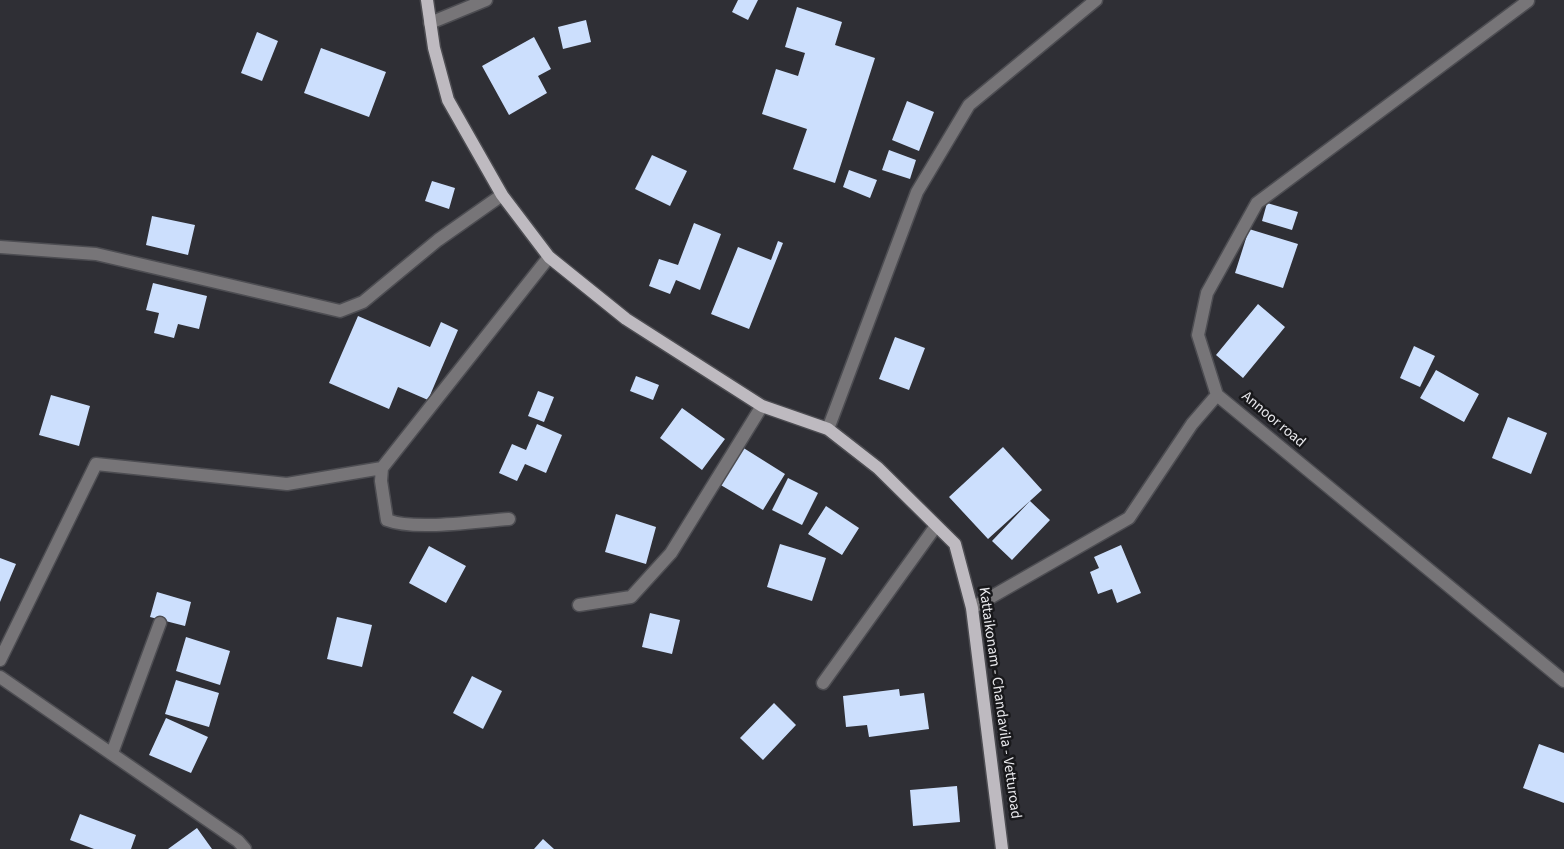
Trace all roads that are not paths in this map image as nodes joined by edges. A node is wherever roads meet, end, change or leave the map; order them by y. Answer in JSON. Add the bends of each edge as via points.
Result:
{"nodes":[{"id":1,"x":427,"y":0,"type":"edge"},
{"id":2,"x":486,"y":0,"type":"edge"},
{"id":3,"x":1096,"y":0,"type":"edge"},
{"id":4,"x":1528,"y":1,"type":"dead end"},
{"id":5,"x":430,"y":23,"type":"junction"},
{"id":6,"x":502,"y":195,"type":"junction"},
{"id":7,"x":0,"y":247,"type":"edge"},
{"id":8,"x":549,"y":257,"type":"junction"},
{"id":9,"x":1217,"y":395,"type":"junction"},
{"id":10,"x":762,"y":406,"type":"junction"},
{"id":11,"x":828,"y":429,"type":"junction"},
{"id":12,"x":382,"y":468,"type":"junction"},
{"id":13,"x":508,"y":519,"type":"dead end"},
{"id":14,"x":936,"y":526,"type":"junction"},
{"id":15,"x":579,"y":605,"type":"dead end"},
{"id":16,"x":972,"y":608,"type":"junction"},
{"id":17,"x":160,"y":623,"type":"dead end"},
{"id":18,"x":0,"y":660,"type":"edge"},
{"id":19,"x":1562,"y":675,"type":"edge"},
{"id":20,"x":0,"y":677,"type":"edge"},
{"id":21,"x":823,"y":683,"type":"dead end"},
{"id":22,"x":112,"y":753,"type":"junction"},
{"id":23,"x":245,"y":849,"type":"edge"},
{"id":24,"x":1002,"y":849,"type":"edge"}],
"edges":[{"from":1,"to":5,"type":"main road","name":"Kattaikonam - Chandavila - Vetturoad"},
{"from":2,"to":5,"type":"street"},
{"from":3,"to":11,"type":"street","via":[[968,105],[918,192]]},
{"from":4,"to":9,"type":"street","via":[[1257,204],[1206,293],[1198,335]]},
{"from":5,"to":6,"type":"main road","name":"Kattaikonam - Chandavila - Vetturoad","via":[[448,100]]},
{"from":6,"to":7,"type":"street","via":[[438,240],[363,302],[340,311],[96,254]]},
{"from":6,"to":8,"type":"main road","name":"Kattaikonam - Chandavila - Vetturoad"},
{"from":8,"to":10,"type":"main road","name":"Kattaikonam - Chandavila - Vetturoad","via":[[626,318]]},
{"from":8,"to":12,"type":"street"},
{"from":9,"to":16,"type":"street","name":"Annoor road","via":[[1192,424],[1129,518]]},
{"from":9,"to":19,"type":"street","name":"Annoor road"},
{"from":10,"to":11,"type":"main road","name":"Kattaikonam - Chandavila - Vetturoad"},
{"from":10,"to":15,"type":"street","via":[[671,553],[631,597]]},
{"from":11,"to":14,"type":"main road","name":"Kattaikonam - Chandavila - Vetturoad","via":[[878,468]]},
{"from":12,"to":13,"type":"street","via":[[387,520],[398,524],[424,524]]},
{"from":12,"to":18,"type":"street","via":[[287,484],[96,464]]},
{"from":14,"to":16,"type":"main road","name":"Kattaikonam - Chandavila - Vetturoad","via":[[955,544]]},
{"from":14,"to":21,"type":"street"},
{"from":16,"to":24,"type":"main road","name":"Kattaikonam - Chandavila - Vetturoad"},
{"from":17,"to":22,"type":"street"},
{"from":20,"to":22,"type":"street"},
{"from":22,"to":23,"type":"street"}]}
